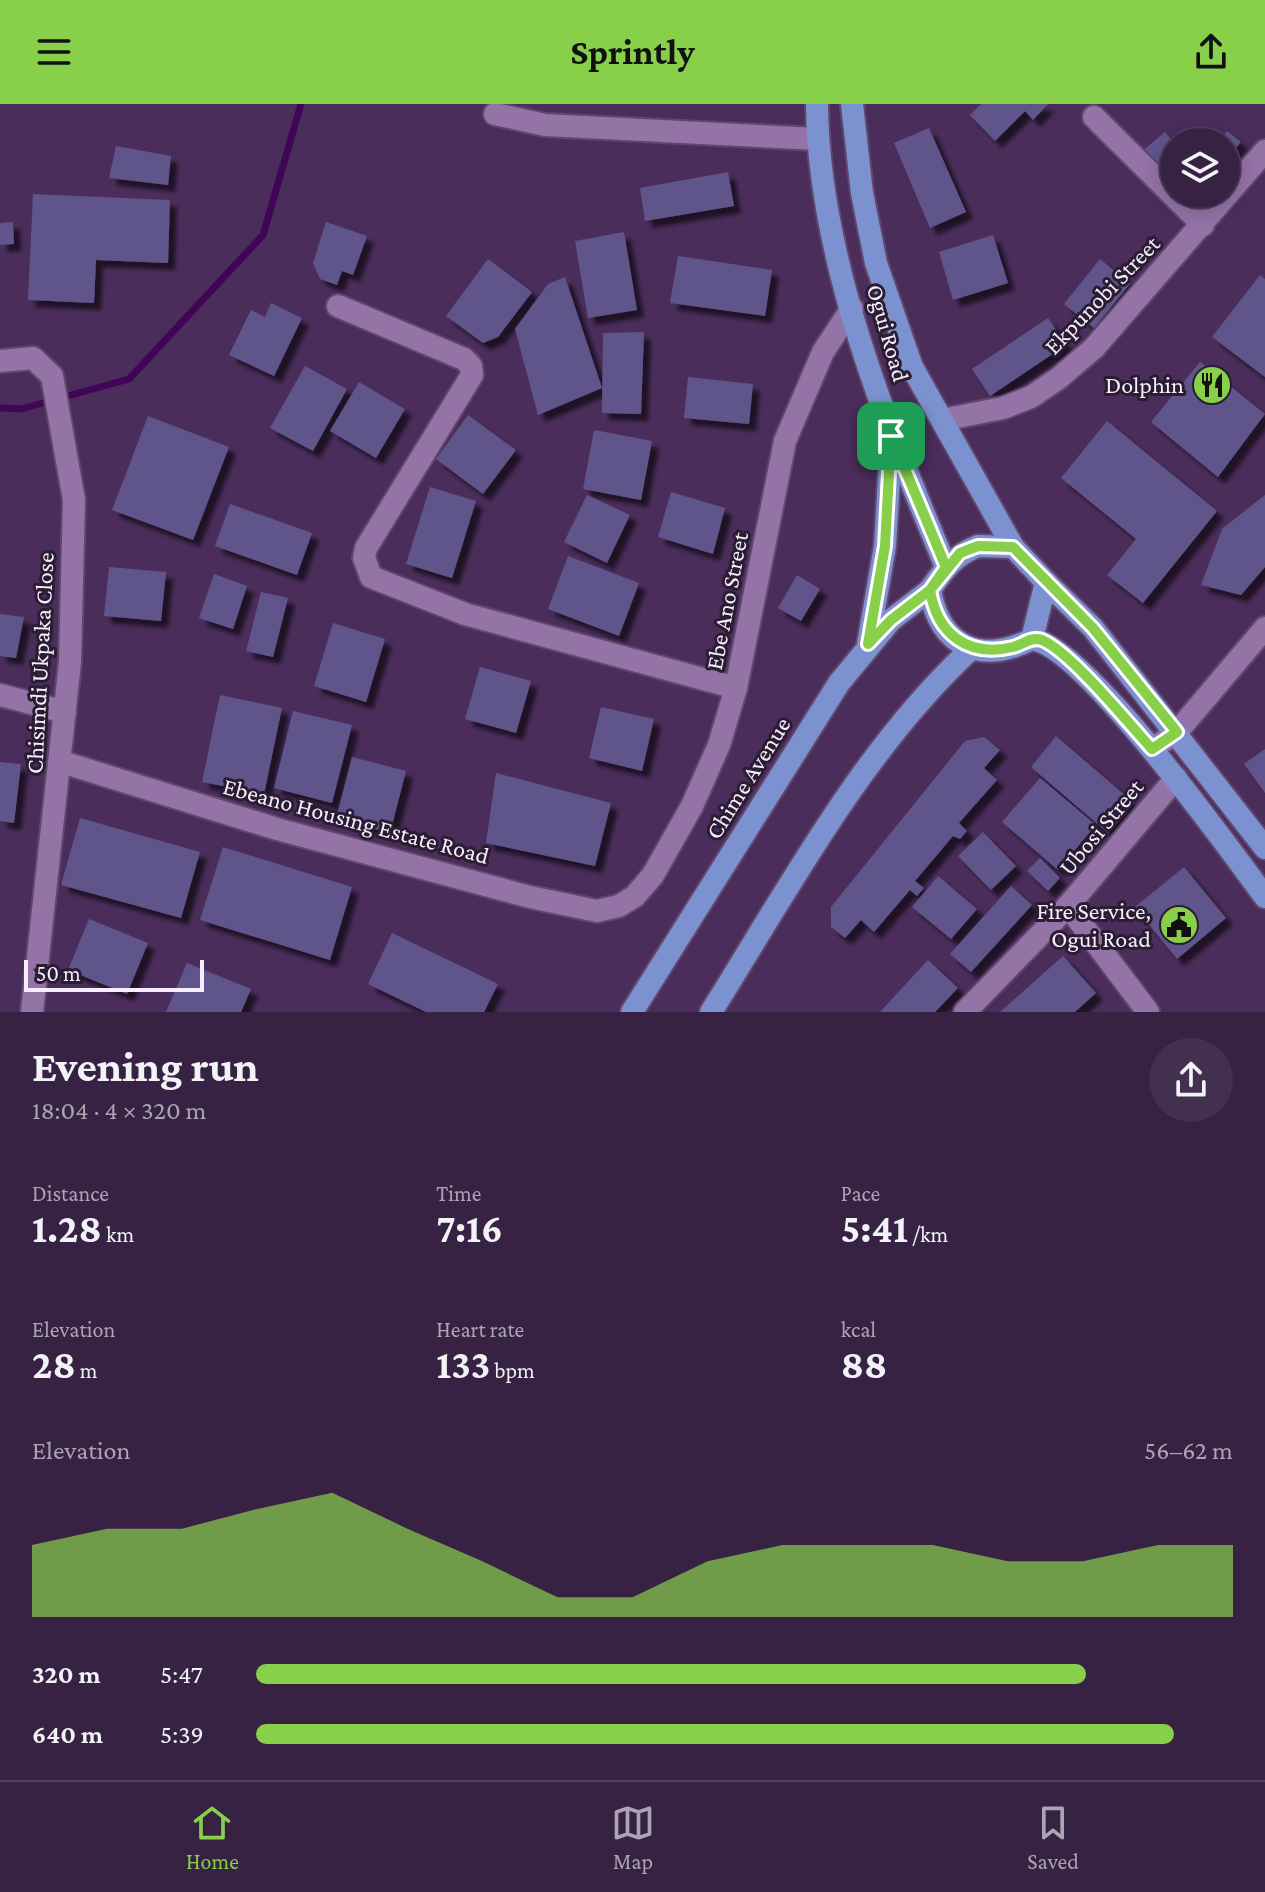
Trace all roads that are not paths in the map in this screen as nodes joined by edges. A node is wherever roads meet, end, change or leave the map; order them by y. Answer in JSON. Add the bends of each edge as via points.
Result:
{"nodes":[{"id":1,"x":817,"y":104,"type":"edge"},
{"id":2,"x":852,"y":104,"type":"edge"},
{"id":3,"x":495,"y":114,"type":"dead end"},
{"id":4,"x":1094,"y":117,"type":"dead end"},
{"id":5,"x":817,"y":139,"type":"junction"},
{"id":6,"x":1265,"y":151,"type":"edge"},
{"id":7,"x":1203,"y":225,"type":"junction"},
{"id":8,"x":338,"y":306,"type":"dead end"},
{"id":9,"x":852,"y":308,"type":"junction"},
{"id":10,"x":0,"y":361,"type":"edge"},
{"id":11,"x":942,"y":420,"type":"junction"},
{"id":12,"x":891,"y":436,"type":"junction"},
{"id":13,"x":1013,"y":547,"type":"junction"},
{"id":14,"x":946,"y":567,"type":"junction"},
{"id":15,"x":1046,"y":582,"type":"junction"},
{"id":16,"x":930,"y":590,"type":"junction"},
{"id":17,"x":1265,"y":628,"type":"edge"},
{"id":18,"x":1032,"y":639,"type":"junction"},
{"id":19,"x":868,"y":644,"type":"junction"},
{"id":20,"x":971,"y":649,"type":"junction"},
{"id":21,"x":736,"y":688,"type":"junction"},
{"id":22,"x":0,"y":695,"type":"edge"},
{"id":23,"x":65,"y":712,"type":"junction"},
{"id":24,"x":1177,"y":732,"type":"junction"},
{"id":25,"x":1152,"y":749,"type":"junction"},
{"id":26,"x":62,"y":762,"type":"junction"},
{"id":27,"x":1176,"y":778,"type":"junction"},
{"id":28,"x":1265,"y":848,"type":"edge"},
{"id":29,"x":635,"y":896,"type":"joint"},
{"id":30,"x":1265,"y":897,"type":"edge"},
{"id":31,"x":1068,"y":906,"type":"junction"},
{"id":32,"x":663,"y":962,"type":"junction"},
{"id":33,"x":969,"y":1011,"type":"edge"},
{"id":34,"x":32,"y":1012,"type":"edge"},
{"id":35,"x":614,"y":1012,"type":"edge"},
{"id":36,"x":632,"y":1012,"type":"edge"},
{"id":37,"x":711,"y":1012,"type":"edge"},
{"id":38,"x":1148,"y":1012,"type":"edge"}],
"edges":[{"from":1,"to":5,"type":"main road","name":"Ogui Road"},
{"from":2,"to":11,"type":"main road","name":"Ogui Road","via":[[876,263],[912,367]]},
{"from":3,"to":5,"type":"street","via":[[545,125]]},
{"from":4,"to":7,"type":"street"},
{"from":5,"to":9,"type":"main road","name":"Ogui Road"},
{"from":6,"to":7,"type":"street","name":"Ekpunobi Street"},
{"from":7,"to":11,"type":"street","name":"Ekpunobi Street","via":[[1094,348],[1059,378],[1003,408]]},
{"from":8,"to":21,"type":"street","via":[[471,366],[472,375],[449,415],[366,548],[364,558],[377,583],[465,614]]},
{"from":9,"to":12,"type":"main road","name":"Ogui Road"},
{"from":9,"to":21,"type":"street","name":"Ebe Ano Street","via":[[823,352],[785,441]]},
{"from":10,"to":23,"type":"street","name":"Chisimdi Ukpaka Close","via":[[33,358],[44,366],[60,415],[74,500]]},
{"from":11,"to":13,"type":"main road","name":"Ogui Road"},
{"from":12,"to":14,"type":"main road","name":"Ogui Road"},
{"from":12,"to":19,"type":"main road","via":[[885,546]]},
{"from":13,"to":14,"type":"main road","via":[[978,546],[960,553]]},
{"from":13,"to":15,"type":"main road"},
{"from":14,"to":16,"type":"main road"},
{"from":15,"to":18,"type":"main road"},
{"from":15,"to":24,"type":"main road","via":[[1093,628]]},
{"from":16,"to":19,"type":"main road","name":"Chime Avenue"},
{"from":16,"to":20,"type":"main road","via":[[934,612],[947,633]]},
{"from":17,"to":24,"type":"street"},
{"from":18,"to":20,"type":"main road","via":[[1004,649]]},
{"from":18,"to":25,"type":"main road","via":[[1042,640],[1073,665]]},
{"from":19,"to":32,"type":"main road","name":"Chime Avenue"},
{"from":20,"to":37,"type":"main road","via":[[920,702],[856,786]]},
{"from":21,"to":29,"type":"street","name":"Ebe Ano Street","via":[[692,806]]},
{"from":22,"to":23,"type":"street"},
{"from":23,"to":26,"type":"street","name":"Chisimdi Ukpaka Close"},
{"from":24,"to":25,"type":"street"},
{"from":24,"to":28,"type":"main road"},
{"from":25,"to":27,"type":"main road"},
{"from":26,"to":29,"type":"street","name":"Ebeano Housing Estate Road","via":[[277,829],[530,897],[597,911]]},
{"from":26,"to":34,"type":"street","name":"Chisimdi Ukpaka Close"},
{"from":27,"to":30,"type":"main road"},
{"from":27,"to":31,"type":"street","name":"Ubosi Street"},
{"from":31,"to":33,"type":"street","name":"Ubosi Street"},
{"from":31,"to":38,"type":"street"},
{"from":32,"to":35,"type":"main road"},
{"from":32,"to":36,"type":"main road","name":"Chime Avenue"}]}
